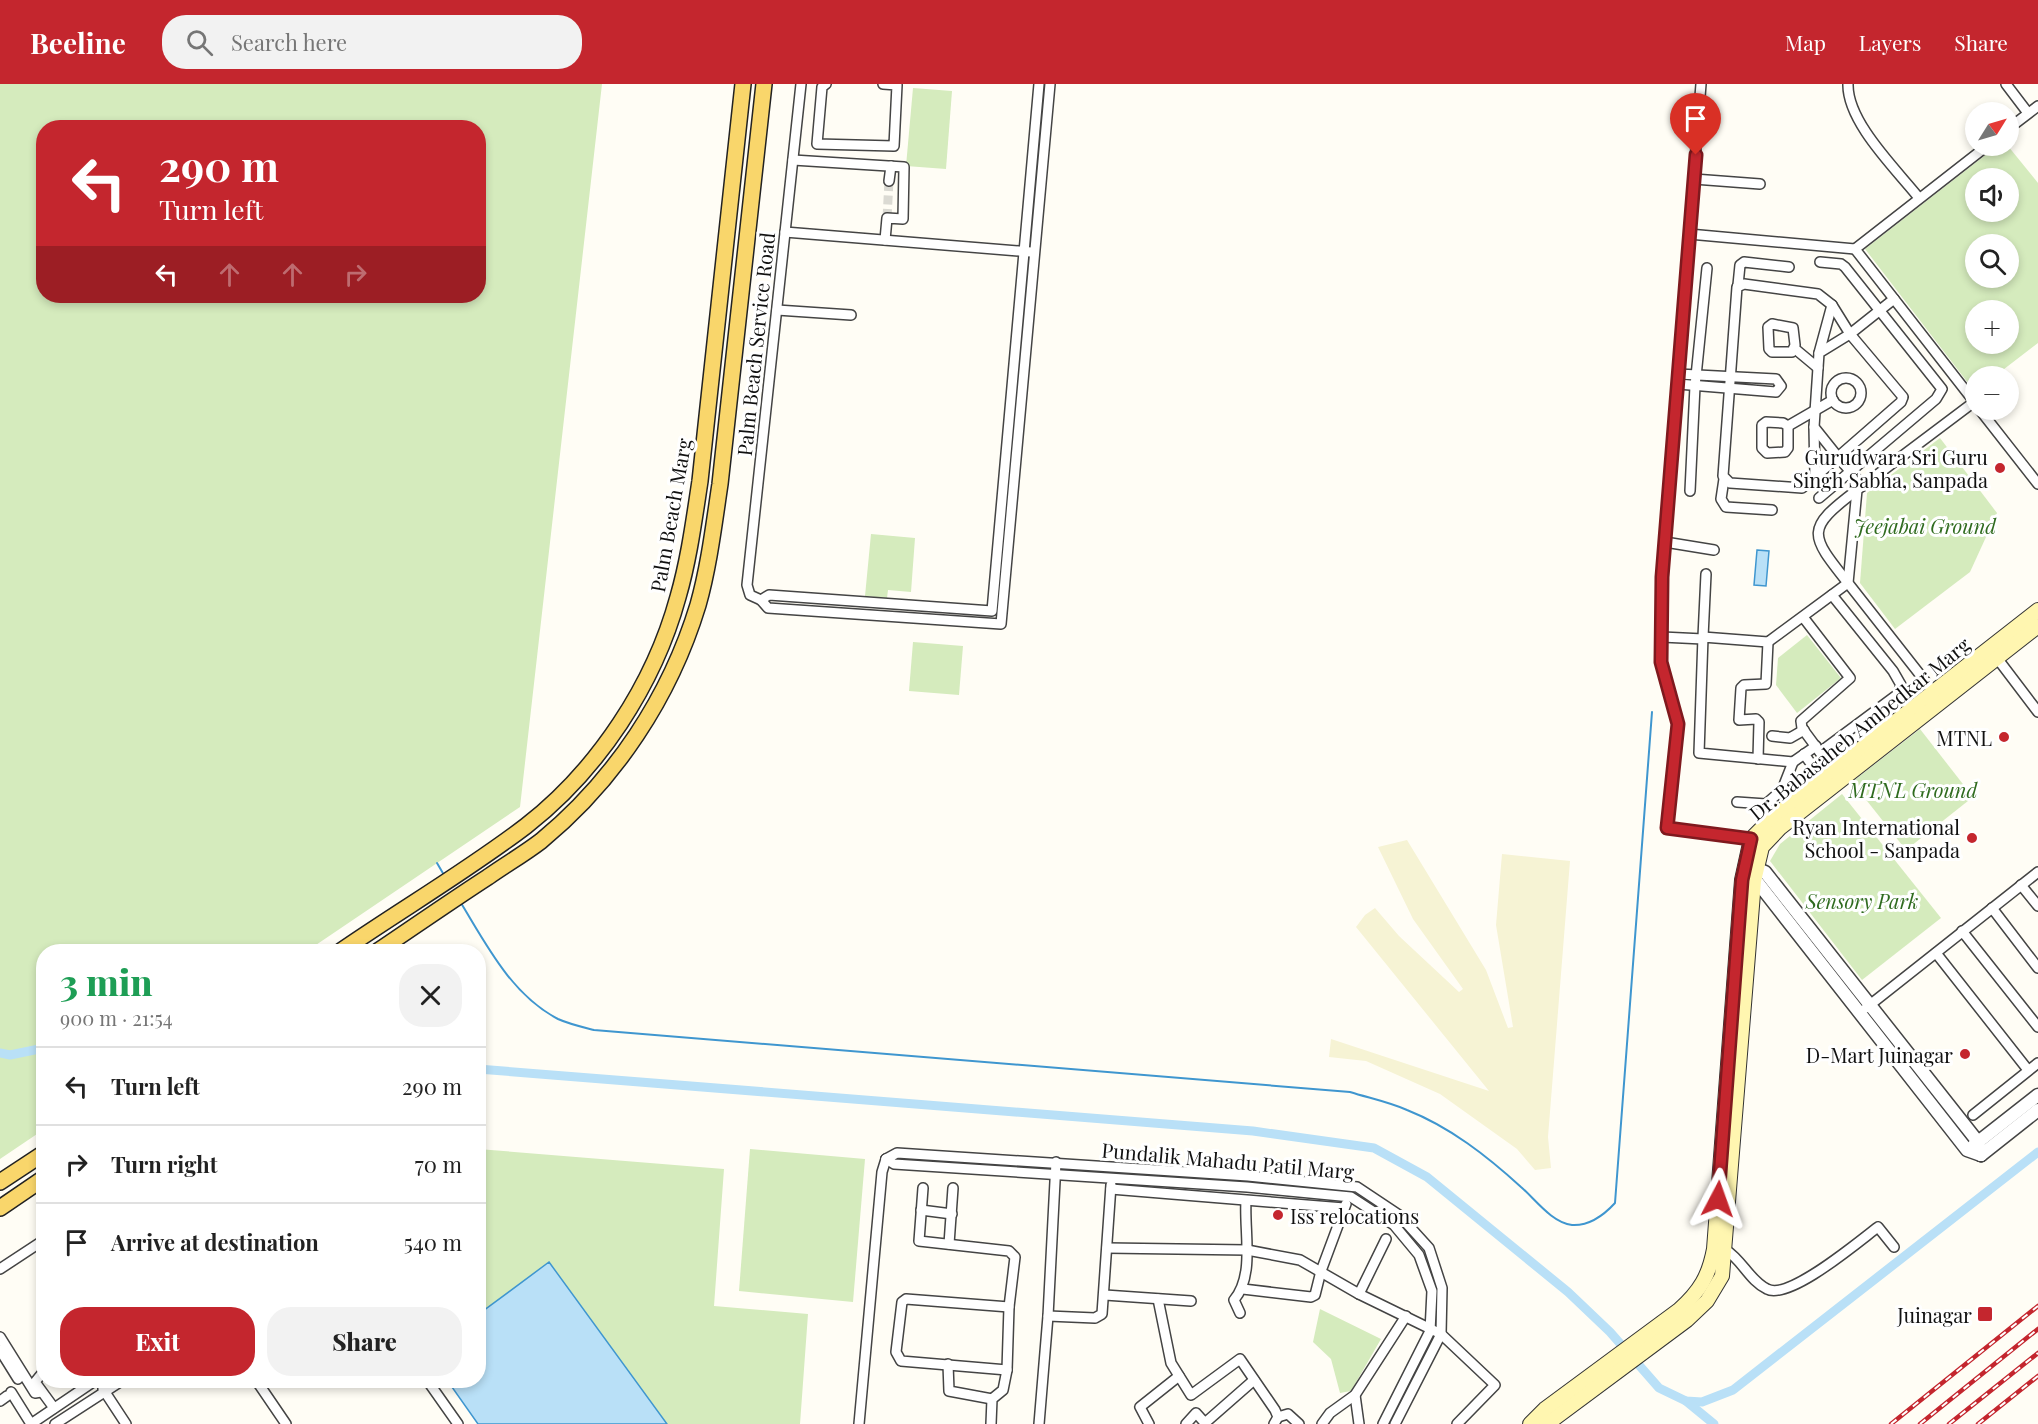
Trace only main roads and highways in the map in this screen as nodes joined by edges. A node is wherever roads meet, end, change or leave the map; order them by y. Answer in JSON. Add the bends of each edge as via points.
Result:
{"nodes":[{"id":1,"x":743,"y":84,"type":"edge"},
{"id":2,"x":764,"y":84,"type":"edge"},
{"id":3,"x":2038,"y":610,"type":"edge"},
{"id":4,"x":2038,"y":626,"type":"edge"},
{"id":5,"x":1937,"y":697,"type":"junction"},
{"id":6,"x":1757,"y":843,"type":"junction"},
{"id":7,"x":1752,"y":871,"type":"junction"},
{"id":8,"x":351,"y":944,"type":"edge"},
{"id":9,"x":388,"y":944,"type":"edge"},
{"id":10,"x":1733,"y":1082,"type":"junction"},
{"id":11,"x":36,"y":1158,"type":"edge"},
{"id":12,"x":0,"y":1182,"type":"edge"},
{"id":13,"x":36,"y":1183,"type":"edge"},
{"id":14,"x":0,"y":1208,"type":"edge"},
{"id":15,"x":1683,"y":1315,"type":"junction"},
{"id":16,"x":1603,"y":1375,"type":"junction"},
{"id":17,"x":1530,"y":1424,"type":"edge"},
{"id":18,"x":1546,"y":1424,"type":"edge"}],
"edges":[{"from":1,"to":8,"type":"main road","name":"Palm Beach Marg","via":[[700,481],[678,598],[659,650],[635,699],[595,758],[567,788],[527,825]]},
{"from":2,"to":9,"type":"main road","via":[[720,484],[698,604],[678,658],[653,710],[612,771],[582,803],[540,842]]},
{"from":3,"to":5,"type":"main road","name":"Dr. Babasaheb Ambedkar Marg"},
{"from":4,"to":5,"type":"main road","name":"Dr. Babasaheb Ambedkar Marg"},
{"from":5,"to":6,"type":"main road","name":"Dr. Babasaheb Ambedkar Marg"},
{"from":5,"to":6,"type":"main road","name":"Dr. Babasaheb Ambedkar Marg","via":[[1772,818]]},
{"from":6,"to":7,"type":"main road","name":"Dr. Babasaheb Ambedkar Marg"},
{"from":7,"to":10,"type":"main road","name":"Dr. Babasaheb Ambedkar Marg"},
{"from":7,"to":10,"type":"main road","name":"Dr. Babasaheb Ambedkar Marg"},
{"from":10,"to":15,"type":"main road","name":"Dr. Babasaheb Ambedkar Marg","via":[[1710,1272]]},
{"from":10,"to":15,"type":"main road","name":"Dr. Babasaheb Ambedkar Marg","via":[[1722,1276],[1707,1301]]},
{"from":11,"to":12,"type":"main road"},
{"from":13,"to":14,"type":"main road"},
{"from":15,"to":16,"type":"main road","name":"Dr. Babasaheb Ambedkar Marg"},
{"from":16,"to":17,"type":"main road","name":"Dr. Babasaheb Ambedkar Marg"},
{"from":16,"to":18,"type":"main road","name":"Dr. Babasaheb Ambedkar Marg"}]}
